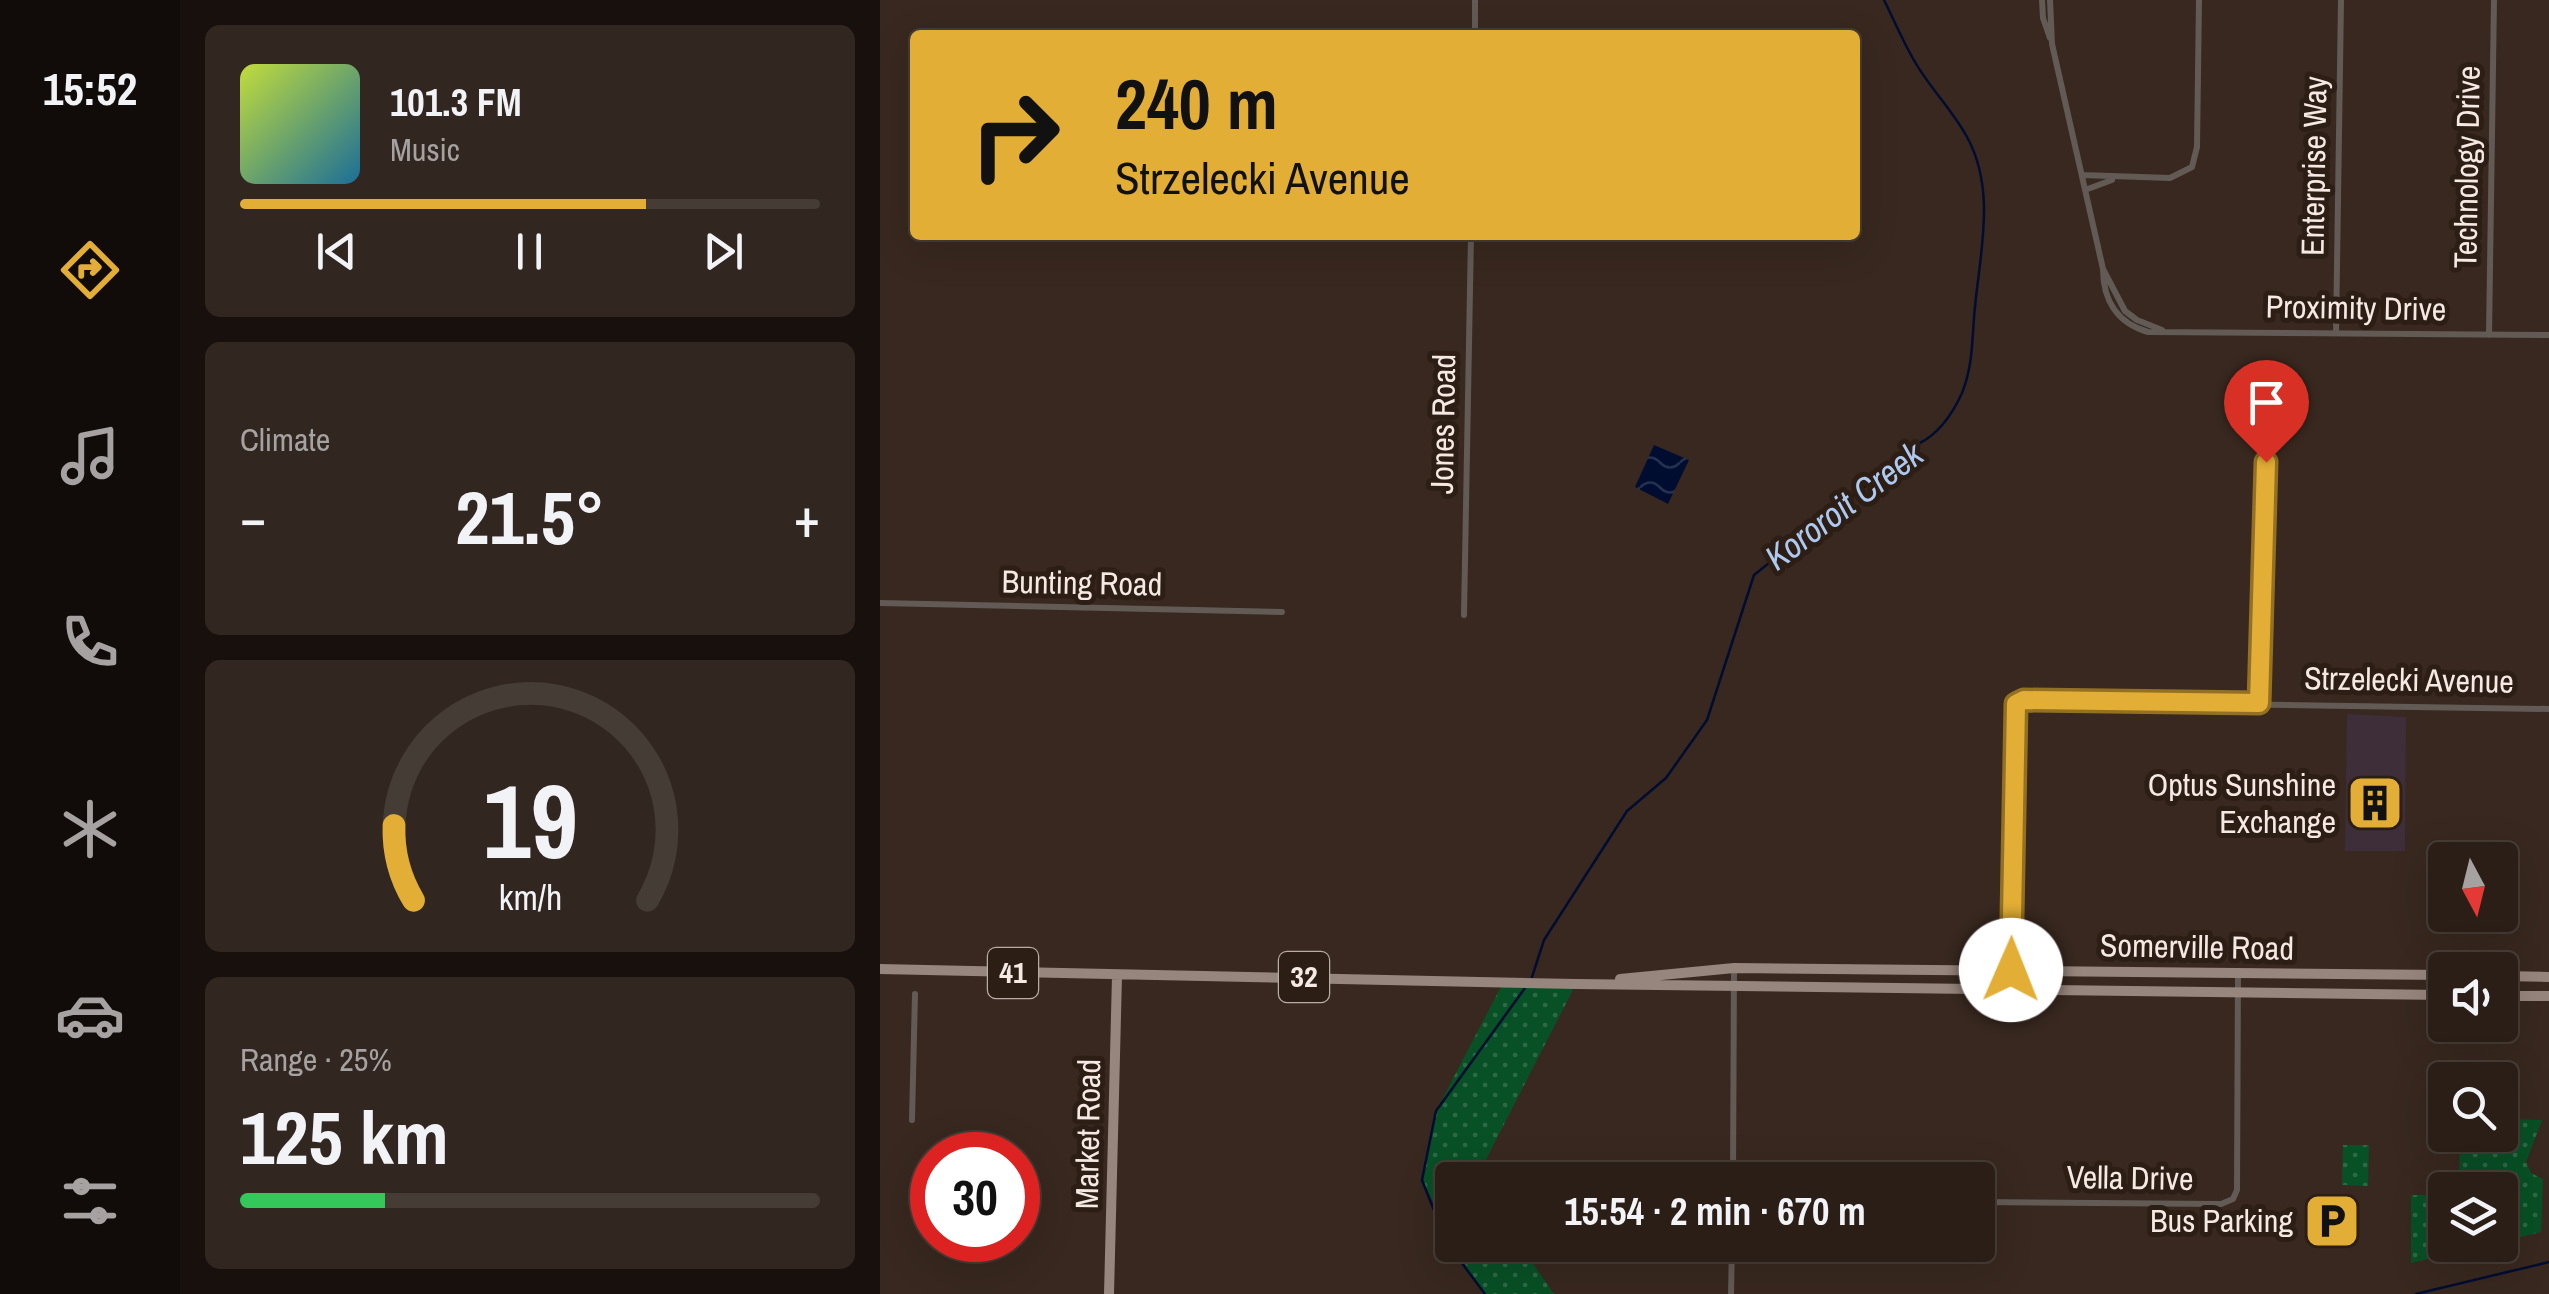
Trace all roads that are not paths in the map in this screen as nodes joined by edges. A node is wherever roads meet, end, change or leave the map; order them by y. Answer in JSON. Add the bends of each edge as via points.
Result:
{"nodes":[{"id":1,"x":1476,"y":0,"type":"edge"},
{"id":2,"x":2046,"y":0,"type":"edge"},
{"id":3,"x":2199,"y":0,"type":"edge"},
{"id":4,"x":2342,"y":0,"type":"edge"},
{"id":5,"x":2494,"y":0,"type":"edge"},
{"id":6,"x":1475,"y":30,"type":"edge"},
{"id":7,"x":2082,"y":175,"type":"junction"},
{"id":8,"x":2118,"y":178,"type":"junction"},
{"id":9,"x":2085,"y":190,"type":"junction"},
{"id":10,"x":1471,"y":240,"type":"edge"},
{"id":11,"x":2336,"y":333,"type":"junction"},
{"id":12,"x":2489,"y":335,"type":"junction"},
{"id":13,"x":2549,"y":335,"type":"edge"},
{"id":14,"x":2266,"y":462,"type":"dead end"},
{"id":15,"x":880,"y":603,"type":"edge"},
{"id":16,"x":1282,"y":612,"type":"dead end"},
{"id":17,"x":1464,"y":615,"type":"dead end"},
{"id":18,"x":2259,"y":703,"type":"junction"},
{"id":19,"x":2549,"y":708,"type":"edge"},
{"id":20,"x":1734,"y":968,"type":"junction"},
{"id":21,"x":880,"y":969,"type":"edge"},
{"id":22,"x":2011,"y":970,"type":"junction"},
{"id":23,"x":2238,"y":973,"type":"junction"},
{"id":24,"x":2428,"y":975,"type":"edge"},
{"id":25,"x":1117,"y":976,"type":"junction"},
{"id":26,"x":2518,"y":976,"type":"edge"},
{"id":27,"x":2549,"y":977,"type":"edge"},
{"id":28,"x":1589,"y":984,"type":"junction"},
{"id":29,"x":1734,"y":986,"type":"junction"},
{"id":30,"x":2011,"y":990,"type":"junction"},
{"id":31,"x":2238,"y":993,"type":"junction"},
{"id":32,"x":916,"y":994,"type":"dead end"},
{"id":33,"x":2428,"y":995,"type":"edge"},
{"id":34,"x":2518,"y":996,"type":"edge"},
{"id":35,"x":2549,"y":996,"type":"edge"},
{"id":36,"x":912,"y":1120,"type":"dead end"},
{"id":37,"x":1732,"y":1162,"type":"edge"},
{"id":38,"x":1995,"y":1202,"type":"edge"},
{"id":39,"x":1732,"y":1262,"type":"edge"},
{"id":40,"x":1109,"y":1294,"type":"edge"},
{"id":41,"x":1731,"y":1294,"type":"edge"}],
"edges":[{"from":1,"to":6,"type":"street"},
{"from":2,"to":7,"type":"street","name":"Proximity Drive"},
{"from":3,"to":8,"type":"street","via":[[2192,167],[2170,178]]},
{"from":4,"to":11,"type":"street","name":"Enterprise Way"},
{"from":5,"to":12,"type":"street","name":"Technology Drive"},
{"from":7,"to":8,"type":"street"},
{"from":7,"to":9,"type":"street","name":"Proximity Drive"},
{"from":8,"to":9,"type":"street"},
{"from":9,"to":11,"type":"street","name":"Proximity Drive","via":[[2104,269],[2136,320],[2163,331]]},
{"from":10,"to":17,"type":"street","name":"Jones Road"},
{"from":11,"to":12,"type":"street","name":"Proximity Drive"},
{"from":12,"to":13,"type":"street","name":"Proximity Drive"},
{"from":14,"to":18,"type":"street"},
{"from":15,"to":16,"type":"street","name":"Bunting Road"},
{"from":18,"to":19,"type":"street","name":"Strzelecki Avenue"},
{"from":18,"to":22,"type":"street","name":"Strzelecki Avenue","via":[[2016,704]]},
{"from":20,"to":22,"type":"main road","name":"Somerville Road","number":"32"},
{"from":20,"to":28,"type":"main road","name":"Somerville Road","number":"32"},
{"from":20,"to":29,"type":"street"},
{"from":21,"to":25,"type":"main road","name":"Somerville Road","number":"41"},
{"from":22,"to":23,"type":"main road","name":"Somerville Road","number":"32"},
{"from":22,"to":30,"type":"street","name":"Strzelecki Avenue"},
{"from":23,"to":24,"type":"main road","name":"Somerville Road","number":"32"},
{"from":23,"to":31,"type":"street","name":"Vella Drive"},
{"from":25,"to":28,"type":"main road","name":"Somerville Road","number":"32"},
{"from":25,"to":40,"type":"main road","name":"Market Road"},
{"from":26,"to":27,"type":"main road"},
{"from":28,"to":29,"type":"main road","name":"Somerville Road","number":"32"},
{"from":29,"to":30,"type":"main road","name":"Somerville Road","number":"32"},
{"from":29,"to":37,"type":"street"},
{"from":30,"to":31,"type":"main road","name":"Somerville Road","number":"32"},
{"from":31,"to":33,"type":"main road","name":"Somerville Road","number":"32"},
{"from":31,"to":38,"type":"street","name":"Vella Drive","via":[[2237,1190],[2230,1201]]},
{"from":32,"to":36,"type":"street"},
{"from":34,"to":35,"type":"main road"},
{"from":39,"to":41,"type":"street"}]}
